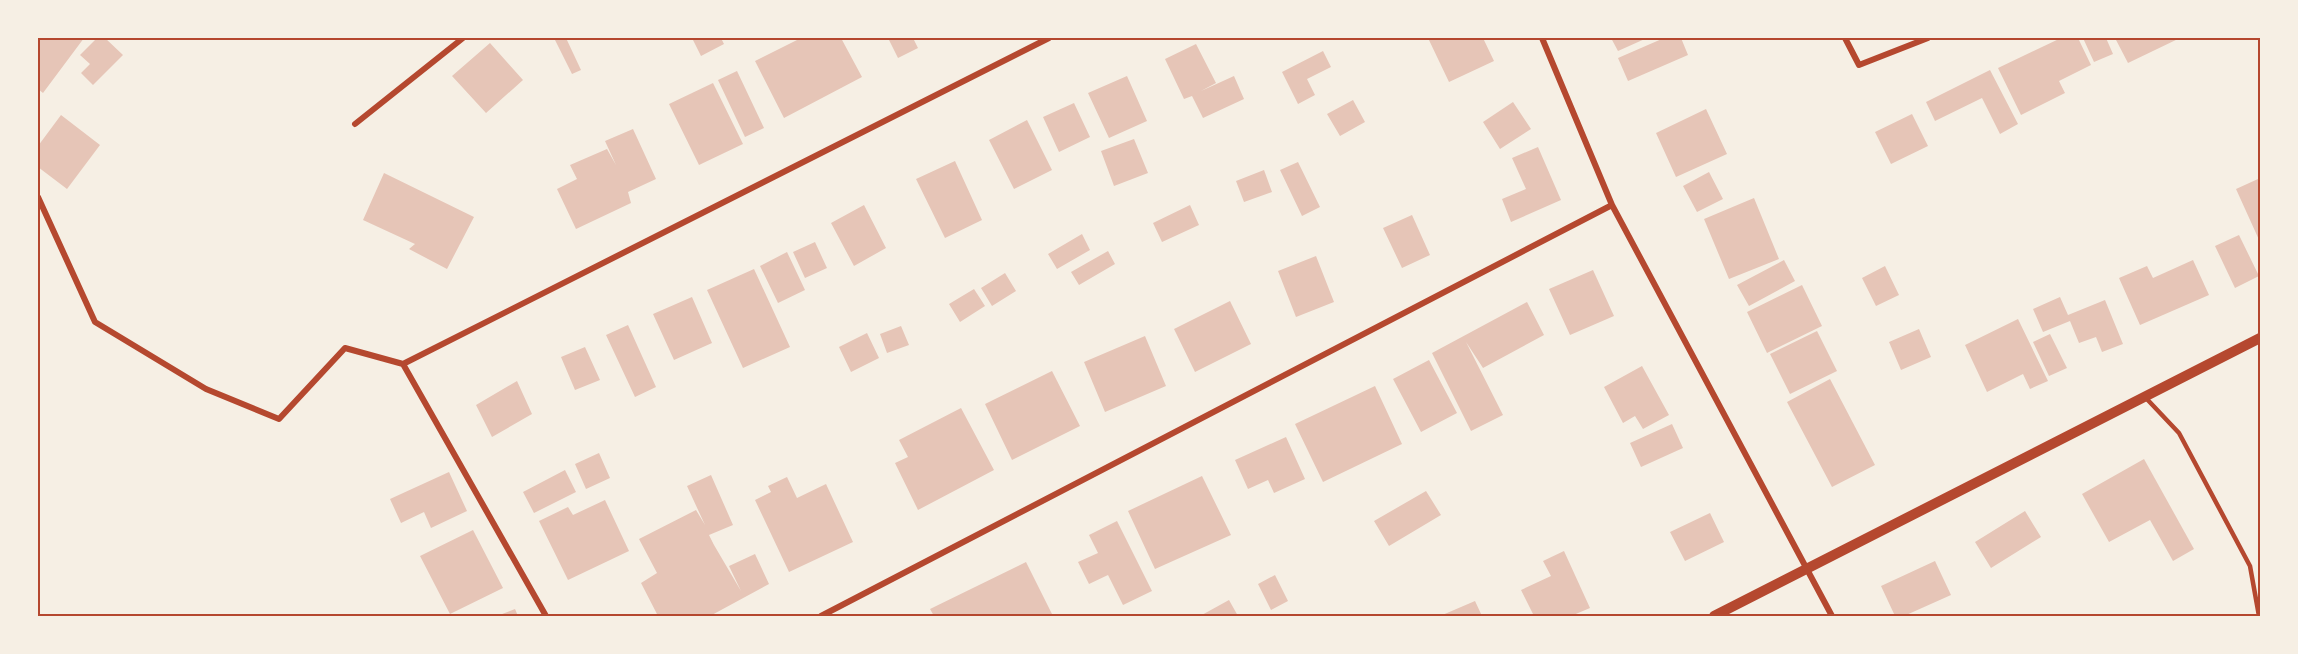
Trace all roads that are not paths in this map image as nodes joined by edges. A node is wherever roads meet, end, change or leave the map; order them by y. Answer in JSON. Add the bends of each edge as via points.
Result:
{"nodes":[{"id":1,"x":463,"y":38,"type":"edge"},
{"id":2,"x":1049,"y":38,"type":"edge"},
{"id":3,"x":1542,"y":38,"type":"edge"},
{"id":4,"x":1845,"y":38,"type":"edge"},
{"id":5,"x":1928,"y":38,"type":"edge"},
{"id":6,"x":355,"y":124,"type":"dead end"},
{"id":7,"x":38,"y":197,"type":"edge"},
{"id":8,"x":1612,"y":206,"type":"junction"},
{"id":9,"x":2260,"y":338,"type":"edge"},
{"id":10,"x":403,"y":364,"type":"junction"},
{"id":11,"x":2144,"y":396,"type":"junction"},
{"id":12,"x":1808,"y":569,"type":"junction"},
{"id":13,"x":546,"y":616,"type":"edge"},
{"id":14,"x":821,"y":616,"type":"edge"},
{"id":15,"x":1714,"y":616,"type":"edge"},
{"id":16,"x":1832,"y":616,"type":"edge"},
{"id":17,"x":2259,"y":616,"type":"edge"}],
"edges":[{"from":1,"to":6,"type":"street"},
{"from":2,"to":10,"type":"street"},
{"from":3,"to":8,"type":"street"},
{"from":4,"to":5,"type":"street","via":[[1859,65]]},
{"from":7,"to":10,"type":"street","via":[[95,322],[206,389],[279,419],[345,348]]},
{"from":8,"to":12,"type":"street"},
{"from":8,"to":14,"type":"street"},
{"from":9,"to":11,"type":"street"},
{"from":10,"to":13,"type":"street"},
{"from":11,"to":12,"type":"street"},
{"from":11,"to":17,"type":"lane","via":[[2179,433],[2250,566]]},
{"from":12,"to":15,"type":"street"},
{"from":12,"to":16,"type":"street"}]}
